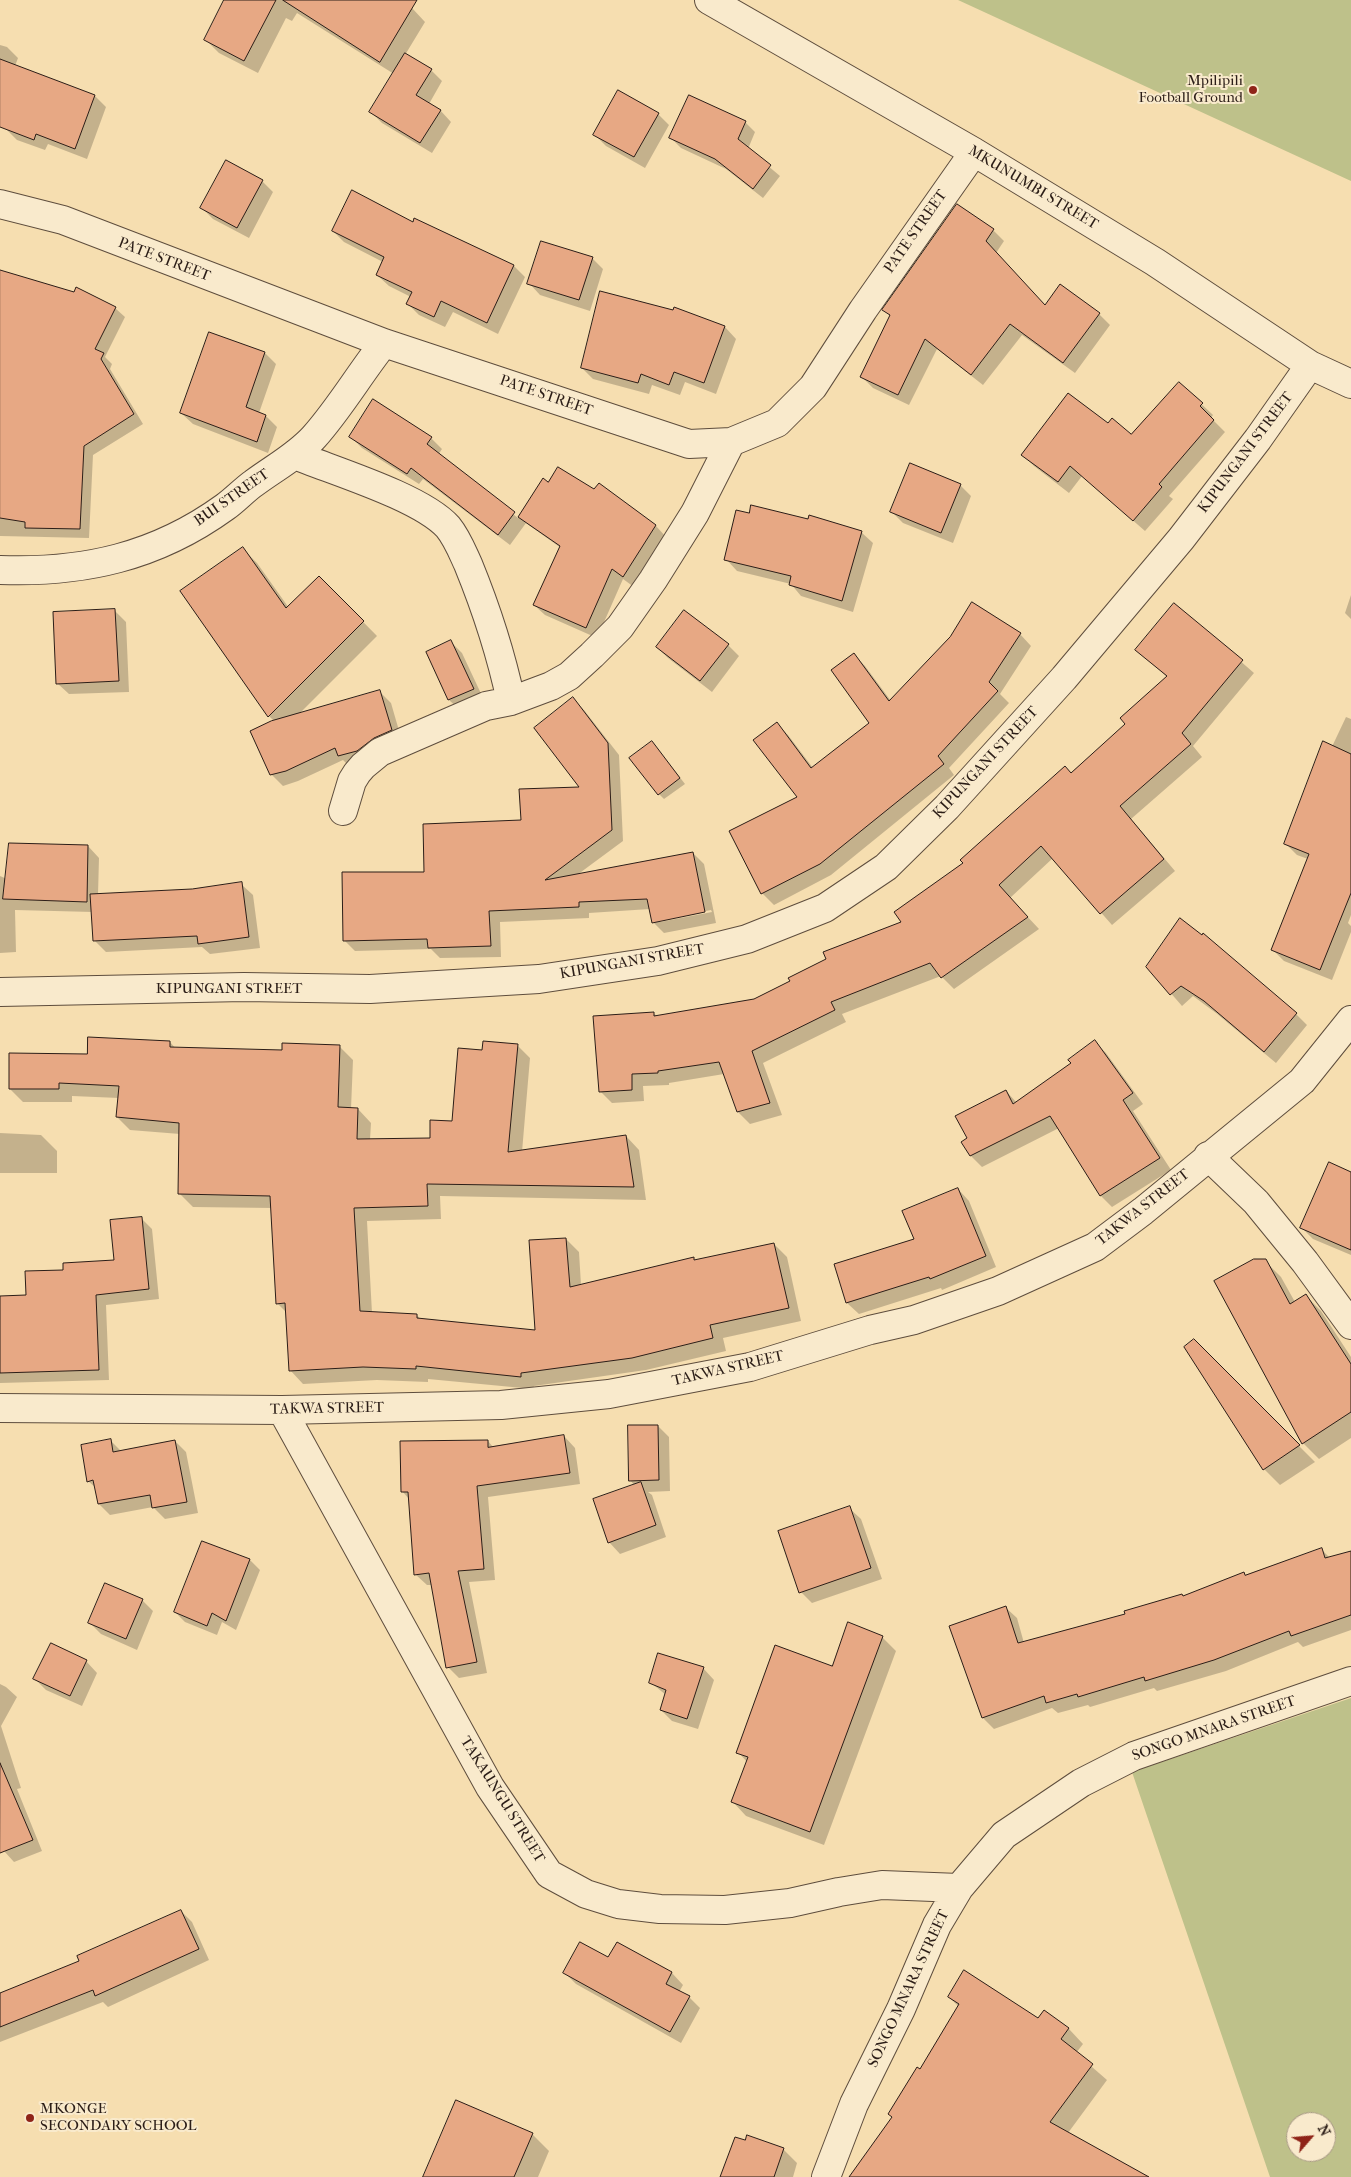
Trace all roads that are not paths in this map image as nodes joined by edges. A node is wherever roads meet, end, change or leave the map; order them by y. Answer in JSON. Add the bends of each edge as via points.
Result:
{"nodes":[{"id":1,"x":709,"y":0,"type":"edge"},
{"id":2,"x":974,"y":152,"type":"junction"},
{"id":3,"x":0,"y":204,"type":"edge"},
{"id":4,"x":384,"y":343,"type":"junction"},
{"id":5,"x":1310,"y":365,"type":"junction"},
{"id":6,"x":1351,"y":384,"type":"edge"},
{"id":7,"x":731,"y":442,"type":"junction"},
{"id":8,"x":294,"y":455,"type":"junction"},
{"id":9,"x":0,"y":570,"type":"edge"},
{"id":10,"x":511,"y":701,"type":"junction"},
{"id":11,"x":343,"y":811,"type":"dead end"},
{"id":12,"x":0,"y":992,"type":"edge"},
{"id":13,"x":1351,"y":1020,"type":"edge"},
{"id":14,"x":1208,"y":1156,"type":"junction"},
{"id":15,"x":1351,"y":1325,"type":"edge"},
{"id":16,"x":0,"y":1408,"type":"edge"},
{"id":17,"x":282,"y":1410,"type":"junction"},
{"id":18,"x":1351,"y":1681,"type":"edge"},
{"id":19,"x":959,"y":1888,"type":"junction"},
{"id":20,"x":826,"y":2177,"type":"edge"}],
"edges":[{"from":1,"to":2,"type":"street","name":"MKUNUMBI STREET"},
{"from":2,"to":5,"type":"street","name":"MKUNUMBI STREET","via":[[1154,262]]},
{"from":2,"to":7,"type":"street","name":"PATE STREET","via":[[813,387],[777,423]]},
{"from":3,"to":4,"type":"street","name":"PATE STREET","via":[[63,220]]},
{"from":4,"to":7,"type":"street","name":"PATE STREET","via":[[689,444]]},
{"from":4,"to":8,"type":"street","name":"BUI STREET","via":[[314,437]]},
{"from":5,"to":6,"type":"street","name":"MKUNUMBI STREET"},
{"from":5,"to":12,"type":"street","name":"KIPUNGANI STREET","via":[[1187,531],[1064,678],[947,808],[886,867],[825,908],[738,942],[658,961],[539,978],[370,989],[244,987]]},
{"from":7,"to":10,"type":"street","via":[[695,513],[620,627],[569,676]]},
{"from":8,"to":9,"type":"street","name":"BUI STREET","via":[[224,508],[141,553],[91,565],[31,571]]},
{"from":8,"to":10,"type":"street","via":[[410,502],[434,515],[448,528],[463,550],[480,595],[505,670]]},
{"from":10,"to":11,"type":"street","via":[[486,706],[380,752],[357,773]]},
{"from":13,"to":14,"type":"street","name":"TAKWA STREET","via":[[1302,1082]]},
{"from":14,"to":15,"type":"street","via":[[1256,1202]]},
{"from":14,"to":17,"type":"street","name":"TAKWA STREET","via":[[1095,1247],[1033,1276],[914,1320],[870,1330],[750,1367],[609,1394],[511,1404]]},
{"from":16,"to":17,"type":"street","name":"TAKWA STREET"},
{"from":17,"to":19,"type":"street","name":"TAKAUNGU STREET","via":[[490,1787],[548,1874],[586,1894],[610,1902],[660,1909],[724,1910],[790,1904],[882,1885]]},
{"from":18,"to":19,"type":"street","name":"SONGO MNARA STREET","via":[[1134,1756],[1081,1783],[1004,1835]]},
{"from":19,"to":20,"type":"street","name":"SONGO MNARA STREET","via":[[937,1925],[854,2104]]}]}
